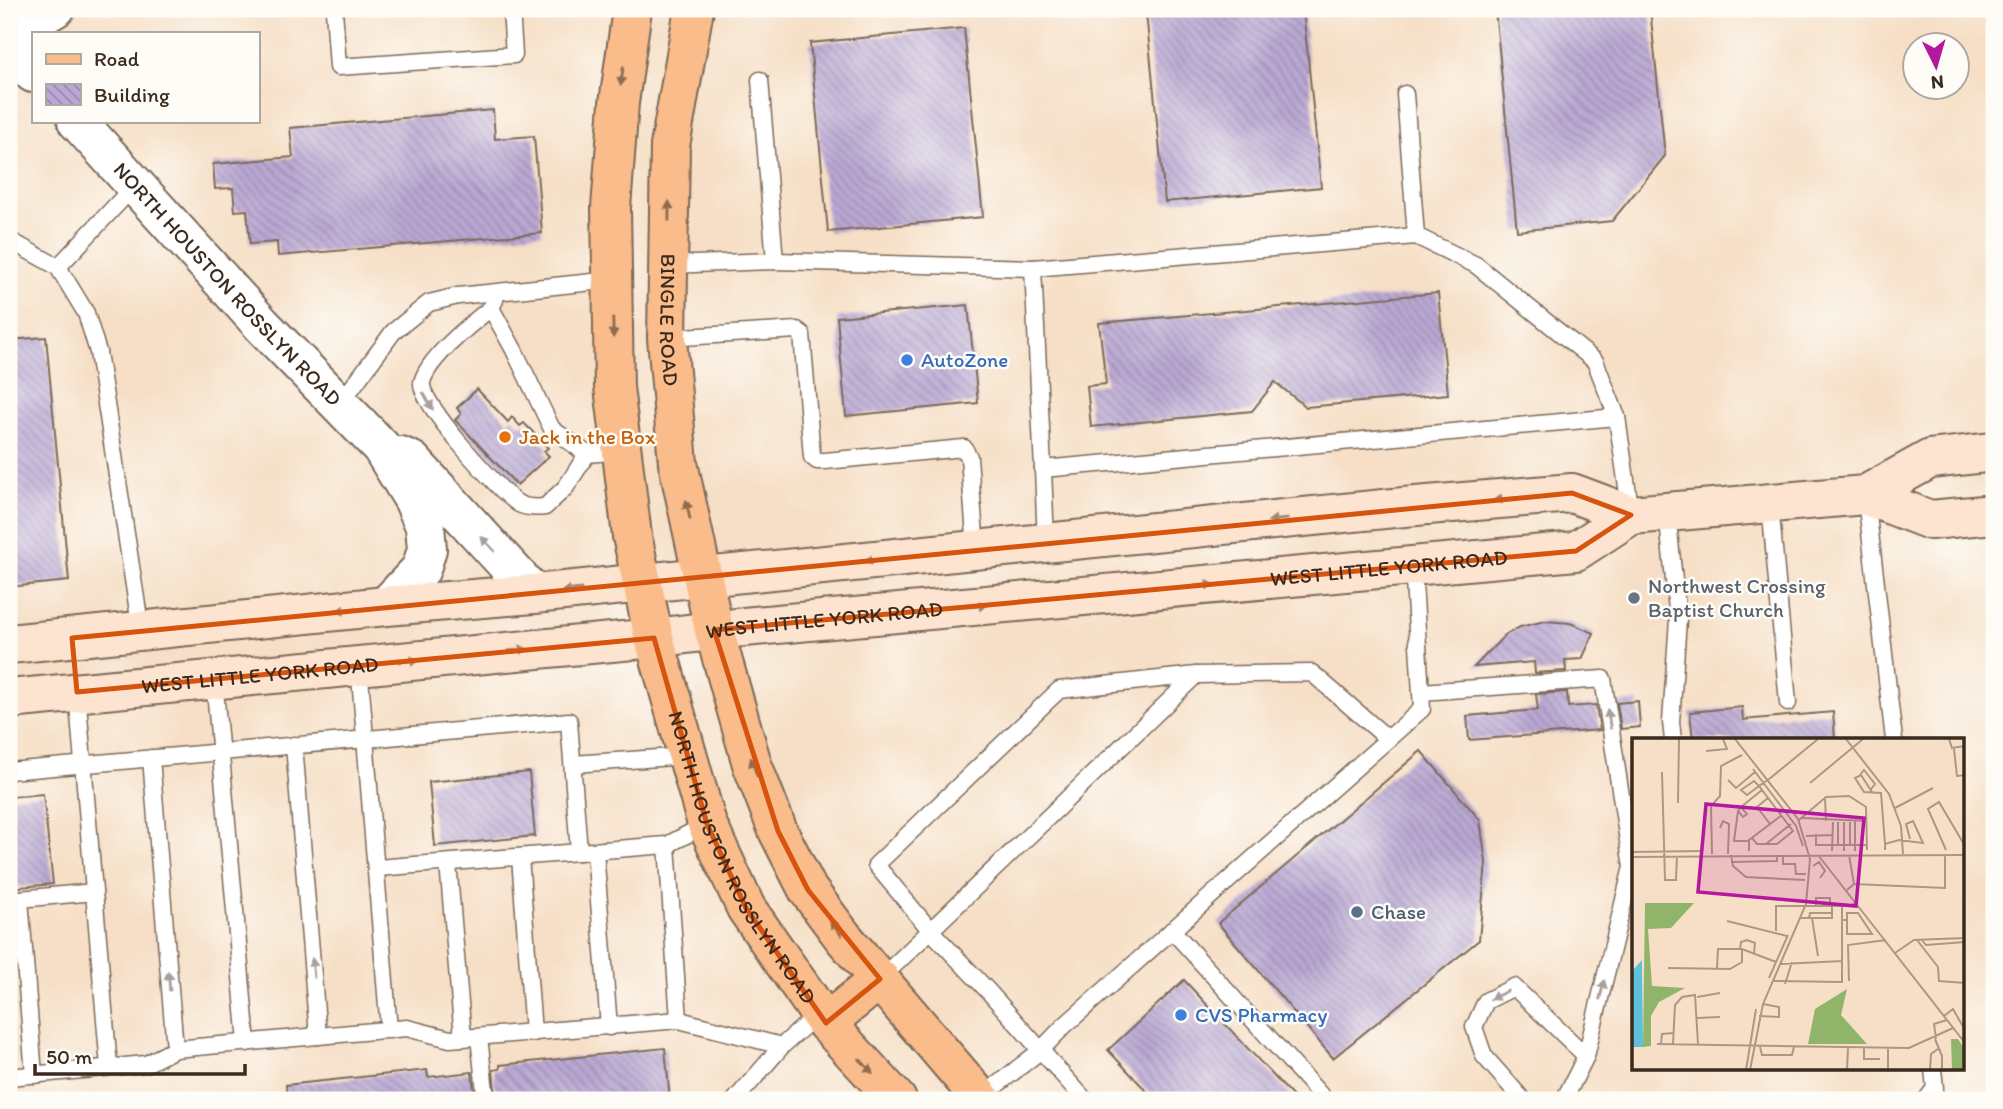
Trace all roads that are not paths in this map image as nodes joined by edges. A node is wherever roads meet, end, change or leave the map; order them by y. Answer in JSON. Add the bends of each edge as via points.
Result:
{"nodes":[{"id":1,"x":58,"y":9,"type":"edge"},
{"id":2,"x":334,"y":9,"type":"edge"},
{"id":3,"x":511,"y":9,"type":"edge"},
{"id":4,"x":632,"y":9,"type":"edge"},
{"id":5,"x":694,"y":9,"type":"edge"},
{"id":6,"x":9,"y":38,"type":"edge"},
{"id":7,"x":9,"y":46,"type":"edge"},
{"id":8,"x":32,"y":72,"type":"edge"},
{"id":9,"x":760,"y":80,"type":"dead end"},
{"id":10,"x":1405,"y":94,"type":"dead end"},
{"id":11,"x":79,"y":122,"type":"edge"},
{"id":12,"x":136,"y":184,"type":"junction"},
{"id":13,"x":1416,"y":236,"type":"junction"},
{"id":14,"x":9,"y":240,"type":"edge"},
{"id":15,"x":775,"y":261,"type":"junction"},
{"id":16,"x":668,"y":265,"type":"junction"},
{"id":17,"x":58,"y":267,"type":"junction"},
{"id":18,"x":1033,"y":268,"type":"junction"},
{"id":19,"x":612,"y":280,"type":"junction"},
{"id":20,"x":499,"y":292,"type":"junction"},
{"id":21,"x":491,"y":308,"type":"junction"},
{"id":22,"x":667,"y":338,"type":"junction"},
{"id":23,"x":340,"y":404,"type":"junction"},
{"id":24,"x":1617,"y":417,"type":"junction"},
{"id":25,"x":381,"y":447,"type":"junction"},
{"id":26,"x":1994,"y":452,"type":"edge"},
{"id":27,"x":605,"y":453,"type":"junction"},
{"id":28,"x":1044,"y":470,"type":"junction"},
{"id":29,"x":1865,"y":495,"type":"junction"},
{"id":30,"x":1770,"y":504,"type":"junction"},
{"id":31,"x":1404,"y":508,"type":"junction"},
{"id":32,"x":1649,"y":514,"type":"junction"},
{"id":33,"x":1994,"y":514,"type":"edge"},
{"id":34,"x":1046,"y":543,"type":"junction"},
{"id":35,"x":976,"y":550,"type":"junction"},
{"id":36,"x":1413,"y":566,"type":"junction"},
{"id":37,"x":703,"y":577,"type":"junction"},
{"id":38,"x":640,"y":583,"type":"junction"},
{"id":39,"x":534,"y":594,"type":"junction"},
{"id":40,"x":386,"y":606,"type":"junction"},
{"id":41,"x":714,"y":630,"type":"junction"},
{"id":42,"x":141,"y":631,"type":"junction"},
{"id":43,"x":72,"y":638,"type":"junction"},
{"id":44,"x":653,"y":638,"type":"junction"},
{"id":45,"x":9,"y":644,"type":"edge"},
{"id":46,"x":359,"y":665,"type":"junction"},
{"id":47,"x":1196,"y":675,"type":"junction"},
{"id":48,"x":214,"y":679,"type":"junction"},
{"id":49,"x":77,"y":692,"type":"junction"},
{"id":50,"x":1421,"y":692,"type":"junction"},
{"id":51,"x":9,"y":699,"type":"edge"},
{"id":52,"x":1788,"y":703,"type":"dead end"},
{"id":53,"x":366,"y":738,"type":"junction"},
{"id":54,"x":1672,"y":738,"type":"edge"},
{"id":55,"x":1894,"y":738,"type":"edge"},
{"id":56,"x":1388,"y":739,"type":"junction"},
{"id":57,"x":293,"y":745,"type":"junction"},
{"id":58,"x":221,"y":751,"type":"junction"},
{"id":59,"x":687,"y":755,"type":"junction"},
{"id":60,"x":151,"y":758,"type":"junction"},
{"id":61,"x":83,"y":764,"type":"junction"},
{"id":62,"x":573,"y":764,"type":"junction"},
{"id":63,"x":9,"y":771,"type":"edge"},
{"id":64,"x":707,"y":824,"type":"junction"},
{"id":65,"x":667,"y":845,"type":"junction"},
{"id":66,"x":587,"y":852,"type":"junction"},
{"id":67,"x":520,"y":857,"type":"junction"},
{"id":68,"x":448,"y":863,"type":"junction"},
{"id":69,"x":377,"y":869,"type":"junction"},
{"id":70,"x":94,"y":892,"type":"junction"},
{"id":71,"x":14,"y":899,"type":"edge"},
{"id":72,"x":1172,"y":930,"type":"junction"},
{"id":73,"x":930,"y":931,"type":"junction"},
{"id":74,"x":880,"y":979,"type":"junction"},
{"id":75,"x":822,"y":1018,"type":"junction"},
{"id":76,"x":679,"y":1020,"type":"junction"},
{"id":77,"x":609,"y":1027,"type":"junction"},
{"id":78,"x":389,"y":1030,"type":"junction"},
{"id":79,"x":533,"y":1033,"type":"junction"},
{"id":80,"x":318,"y":1037,"type":"junction"},
{"id":81,"x":471,"y":1038,"type":"junction"},
{"id":82,"x":247,"y":1043,"type":"junction"},
{"id":83,"x":782,"y":1046,"type":"junction"},
{"id":84,"x":175,"y":1049,"type":"junction"},
{"id":85,"x":1040,"y":1051,"type":"junction"},
{"id":86,"x":1586,"y":1056,"type":"junction"},
{"id":87,"x":109,"y":1067,"type":"junction"},
{"id":88,"x":1933,"y":1070,"type":"edge"},
{"id":89,"x":34,"y":1075,"type":"junction"},
{"id":90,"x":9,"y":1077,"type":"edge"},
{"id":91,"x":981,"y":1099,"type":"edge"},
{"id":92,"x":486,"y":1100,"type":"edge"},
{"id":93,"x":735,"y":1100,"type":"edge"},
{"id":94,"x":897,"y":1100,"type":"edge"},
{"id":95,"x":1085,"y":1100,"type":"edge"},
{"id":96,"x":1325,"y":1100,"type":"edge"},
{"id":97,"x":1523,"y":1100,"type":"edge"},
{"id":98,"x":1564,"y":1100,"type":"edge"},
{"id":99,"x":1926,"y":1100,"type":"edge"}],
"edges":[{"from":1,"to":6,"type":"street"},
{"from":2,"to":3,"type":"lane","via":[[338,67],[514,55]]},
{"from":4,"to":19,"type":"main road","one_way":true,"via":[[618,103]]},
{"from":16,"to":5,"type":"main road","name":"BINGLE ROAD","one_way":true,"via":[[670,146]]},
{"from":7,"to":8,"type":"street"},
{"from":9,"to":15,"type":"lane"},
{"from":10,"to":13,"type":"lane"},
{"from":11,"to":12,"type":"street","name":"NORTH HOUSTON ROSSLYN ROAD"},
{"from":12,"to":17,"type":"lane"},
{"from":12,"to":23,"type":"street","name":"NORTH HOUSTON ROSSLYN ROAD"},
{"from":13,"to":18,"type":"lane"},
{"from":13,"to":24,"type":"lane","via":[[1476,265],[1595,361]]},
{"from":14,"to":17,"type":"lane"},
{"from":15,"to":16,"type":"lane"},
{"from":15,"to":18,"type":"lane"},
{"from":16,"to":22,"type":"main road","name":"BINGLE ROAD"},
{"from":17,"to":42,"type":"lane","via":[[86,313],[98,352]]},
{"from":18,"to":28,"type":"lane"},
{"from":19,"to":20,"type":"lane"},
{"from":19,"to":27,"type":"main road","one_way":true,"via":[[614,387]]},
{"from":20,"to":21,"type":"lane"},
{"from":20,"to":23,"type":"lane","via":[[429,303],[393,332]]},
{"from":21,"to":27,"type":"lane","via":[[552,429]]},
{"from":21,"to":27,"type":"lane","one_way":true,"via":[[439,355],[422,382],[431,408],[500,490],[521,505],[545,508]]},
{"from":22,"to":35,"type":"lane","via":[[797,330],[802,334],[812,457],[825,461],[964,448],[969,457]]},
{"from":37,"to":22,"type":"main road","name":"BINGLE ROAD","one_way":true,"via":[[678,463]]},
{"from":23,"to":25,"type":"street","name":"NORTH HOUSTON ROSSLYN ROAD"},
{"from":24,"to":28,"type":"lane"},
{"from":24,"to":32,"type":"lane"},
{"from":39,"to":25,"type":"street","name":"NORTH HOUSTON ROSSLYN ROAD","one_way":true,"via":[[412,461]]},
{"from":25,"to":40,"type":"street","name":"NORTH HOUSTON ROSSLYN ROAD","via":[[425,526],[426,549],[421,569]]},
{"from":26,"to":29,"type":"main road","name":"WEST LITTLE YORK ROAD","via":[[1930,459]]},
{"from":27,"to":38,"type":"main road","via":[[632,536]]},
{"from":28,"to":34,"type":"lane"},
{"from":29,"to":30,"type":"main road","name":"WEST LITTLE YORK ROAD"},
{"from":29,"to":33,"type":"main road","name":"WEST LITTLE YORK ROAD","via":[[1930,520]]},
{"from":29,"to":55,"type":"lane"},
{"from":30,"to":32,"type":"main road","name":"WEST LITTLE YORK ROAD"},
{"from":30,"to":52,"type":"lane"},
{"from":32,"to":31,"type":"main road","name":"WEST LITTLE YORK ROAD","one_way":true,"via":[[1572,493]]},
{"from":31,"to":34,"type":"main road","name":"WEST LITTLE YORK ROAD","one_way":true},
{"from":31,"to":36,"type":"main road"},
{"from":32,"to":36,"type":"main road","name":"WEST LITTLE YORK ROAD","via":[[1576,551]]},
{"from":32,"to":54,"type":"lane","via":[[1678,619]]},
{"from":34,"to":35,"type":"main road","name":"WEST LITTLE YORK ROAD"},
{"from":35,"to":37,"type":"main road","name":"WEST LITTLE YORK ROAD","one_way":true},
{"from":41,"to":36,"type":"main road","name":"WEST LITTLE YORK ROAD","one_way":true},
{"from":36,"to":50,"type":"lane"},
{"from":37,"to":38,"type":"main road","name":"WEST LITTLE YORK ROAD"},
{"from":37,"to":41,"type":"main road","name":"BINGLE ROAD"},
{"from":38,"to":39,"type":"main road","name":"WEST LITTLE YORK ROAD","one_way":true},
{"from":38,"to":44,"type":"main road","name":"NORTH HOUSTON ROSSLYN ROAD"},
{"from":39,"to":40,"type":"main road","name":"WEST LITTLE YORK ROAD"},
{"from":40,"to":42,"type":"main road","name":"WEST LITTLE YORK ROAD","one_way":true},
{"from":41,"to":44,"type":"main road","name":"WEST LITTLE YORK ROAD"},
{"from":74,"to":41,"type":"main road","name":"NORTH HOUSTON ROSSLYN ROAD","one_way":true,"via":[[808,890],[778,831],[752,764]]},
{"from":42,"to":43,"type":"main road","name":"WEST LITTLE YORK ROAD"},
{"from":43,"to":45,"type":"main road","name":"WEST LITTLE YORK ROAD"},
{"from":43,"to":49,"type":"main road"},
{"from":46,"to":44,"type":"main road","name":"WEST LITTLE YORK ROAD","one_way":true},
{"from":44,"to":59,"type":"main road","name":"NORTH HOUSTON ROSSLYN ROAD"},
{"from":46,"to":48,"type":"main road","name":"WEST LITTLE YORK ROAD"},
{"from":46,"to":53,"type":"lane"},
{"from":47,"to":56,"type":"lane","via":[[1312,673]]},
{"from":47,"to":73,"type":"lane"},
{"from":47,"to":73,"type":"lane","via":[[1059,690],[876,865]]},
{"from":48,"to":49,"type":"main road","name":"WEST LITTLE YORK ROAD"},
{"from":48,"to":58,"type":"lane"},
{"from":49,"to":51,"type":"main road","name":"WEST LITTLE YORK ROAD"},
{"from":49,"to":61,"type":"lane"},
{"from":50,"to":56,"type":"lane","via":[[1422,709]]},
{"from":86,"to":50,"type":"lane","one_way":true,"via":[[1632,867],[1603,679]]},
{"from":53,"to":57,"type":"lane"},
{"from":53,"to":62,"type":"lane","via":[[569,722]]},
{"from":53,"to":69,"type":"lane"},
{"from":56,"to":72,"type":"lane"},
{"from":57,"to":58,"type":"lane"},
{"from":80,"to":57,"type":"lane","one_way":true},
{"from":58,"to":60,"type":"lane"},
{"from":58,"to":82,"type":"lane"},
{"from":59,"to":62,"type":"lane"},
{"from":59,"to":64,"type":"main road","name":"NORTH HOUSTON ROSSLYN ROAD"},
{"from":60,"to":61,"type":"lane"},
{"from":84,"to":60,"type":"lane","one_way":true},
{"from":61,"to":63,"type":"lane"},
{"from":61,"to":70,"type":"lane"},
{"from":62,"to":66,"type":"lane"},
{"from":64,"to":65,"type":"lane"},
{"from":64,"to":75,"type":"main road","name":"NORTH HOUSTON ROSSLYN ROAD","via":[[746,908]]},
{"from":65,"to":66,"type":"lane"},
{"from":65,"to":76,"type":"lane"},
{"from":66,"to":67,"type":"lane"},
{"from":66,"to":77,"type":"lane"},
{"from":67,"to":68,"type":"lane"},
{"from":67,"to":79,"type":"lane"},
{"from":68,"to":69,"type":"lane"},
{"from":68,"to":81,"type":"lane"},
{"from":69,"to":78,"type":"lane"},
{"from":70,"to":71,"type":"lane"},
{"from":70,"to":87,"type":"lane"},
{"from":71,"to":89,"type":"lane"},
{"from":72,"to":85,"type":"lane"},
{"from":72,"to":96,"type":"lane"},
{"from":73,"to":74,"type":"lane"},
{"from":73,"to":85,"type":"lane"},
{"from":74,"to":75,"type":"main road"},
{"from":74,"to":91,"type":"main road","name":"NORTH HOUSTON ROSSLYN ROAD"},
{"from":75,"to":83,"type":"lane"},
{"from":75,"to":94,"type":"main road","name":"NORTH HOUSTON ROSSLYN ROAD","one_way":true},
{"from":76,"to":77,"type":"lane"},
{"from":76,"to":83,"type":"lane"},
{"from":77,"to":79,"type":"lane"},
{"from":78,"to":80,"type":"lane"},
{"from":78,"to":81,"type":"lane","via":[[407,1028],[450,1039]]},
{"from":79,"to":81,"type":"lane"},
{"from":80,"to":82,"type":"lane"},
{"from":81,"to":92,"type":"lane"},
{"from":82,"to":84,"type":"lane"},
{"from":83,"to":93,"type":"lane"},
{"from":84,"to":87,"type":"lane","via":[[146,1064]]},
{"from":85,"to":91,"type":"lane"},
{"from":85,"to":95,"type":"lane"},
{"from":86,"to":97,"type":"lane","one_way":true,"via":[[1514,987],[1486,1001],[1474,1027],[1481,1046]]},
{"from":86,"to":98,"type":"lane"},
{"from":87,"to":89,"type":"lane"},
{"from":88,"to":99,"type":"lane","via":[[1935,1088]]},
{"from":89,"to":90,"type":"lane"}]}
